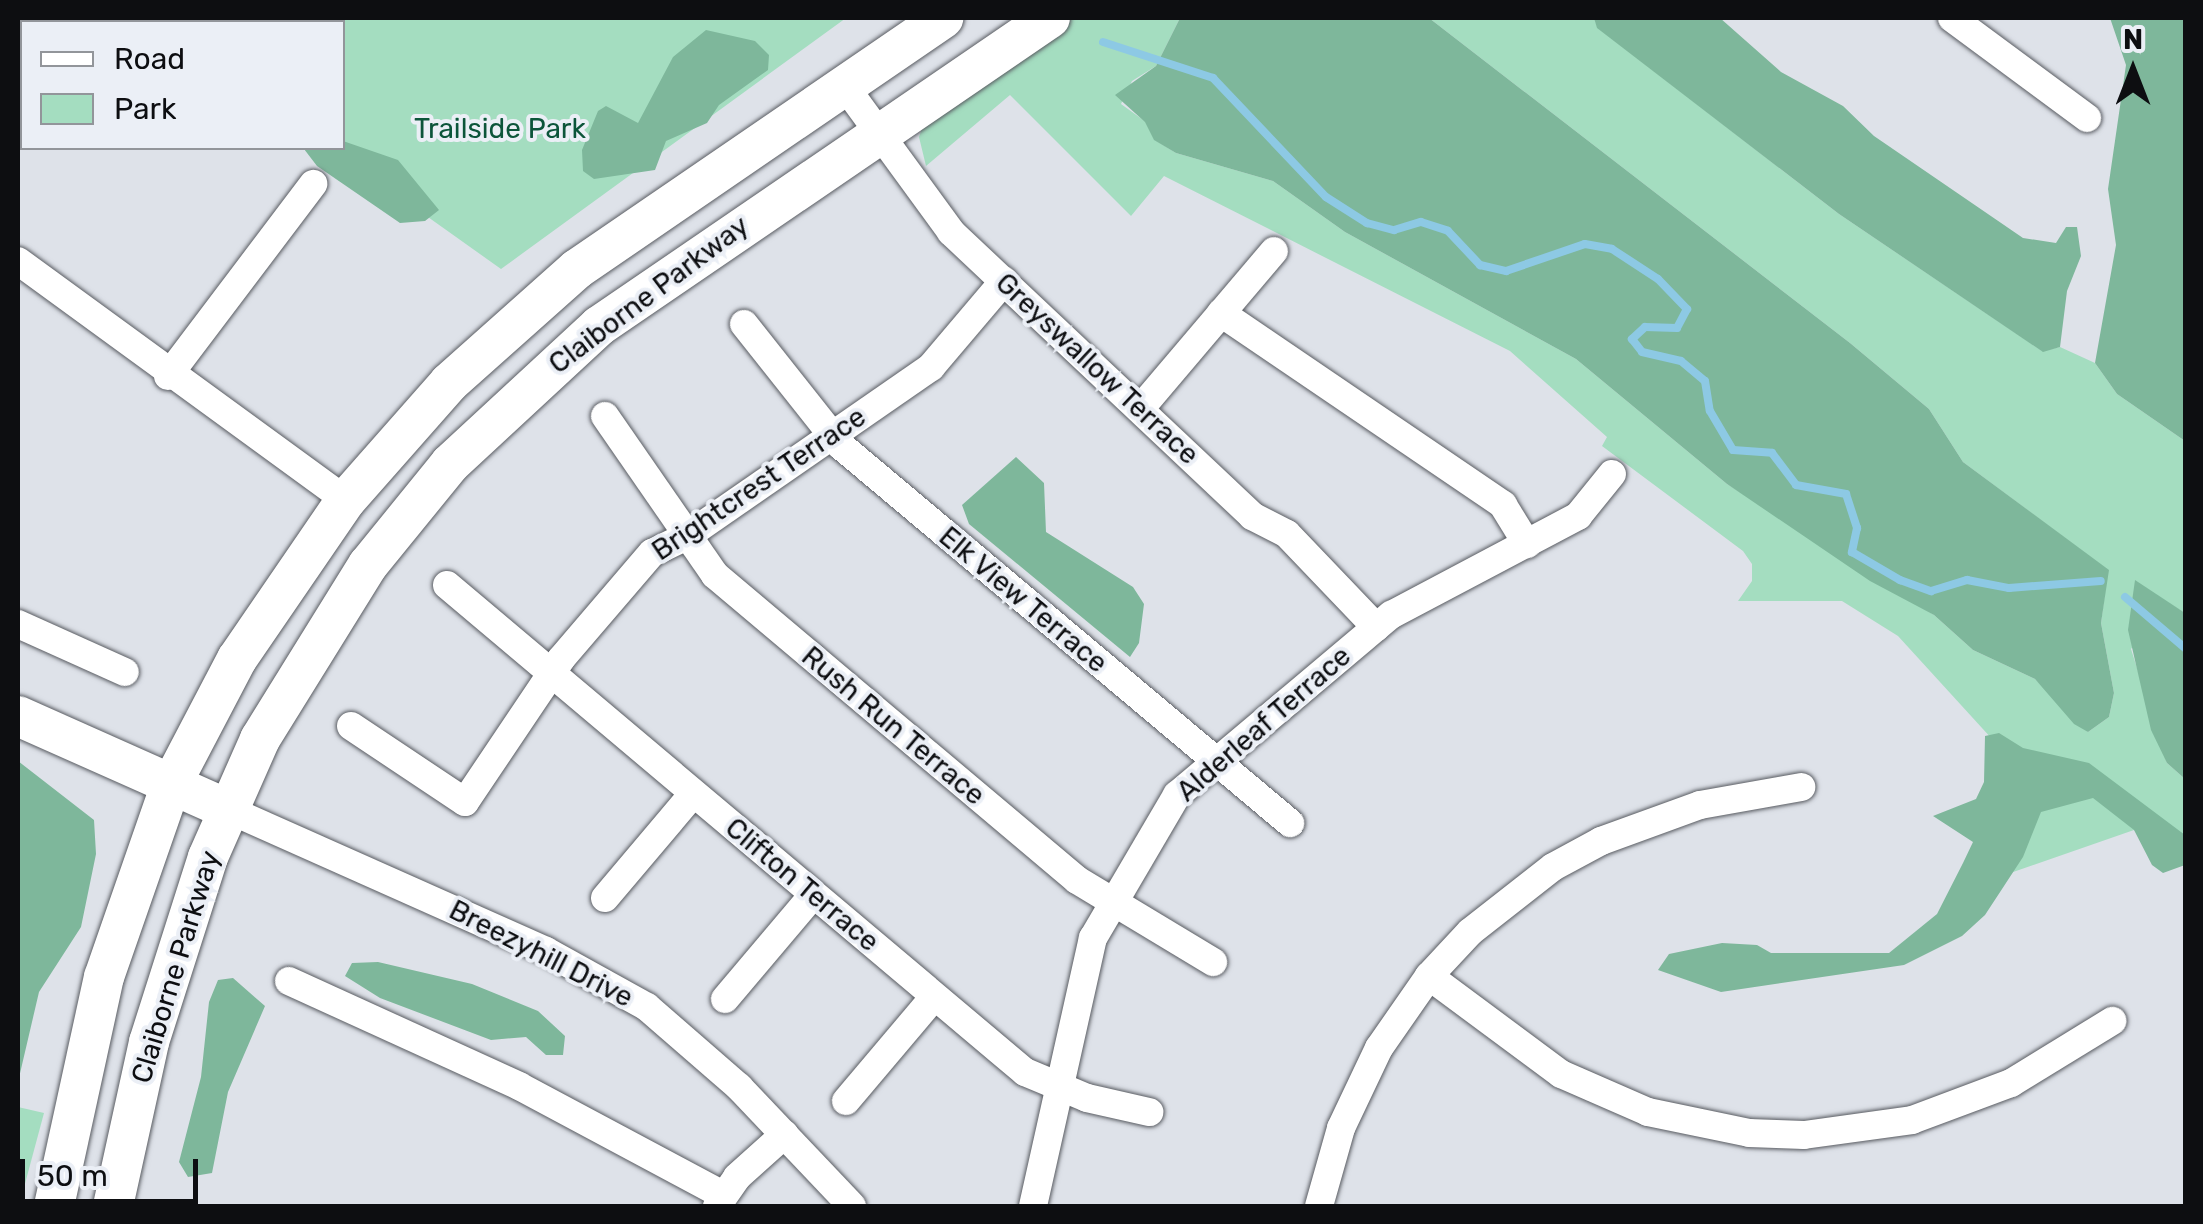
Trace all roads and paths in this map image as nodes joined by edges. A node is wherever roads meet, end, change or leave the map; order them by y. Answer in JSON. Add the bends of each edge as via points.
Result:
{"nodes":[{"id":1,"x":943,"y":18,"type":"edge"},
{"id":2,"x":1050,"y":18,"type":"edge"},
{"id":3,"x":1952,"y":18,"type":"edge"},
{"id":4,"x":844,"y":84,"type":"junction"},
{"id":5,"x":2086,"y":118,"type":"dead end"},
{"id":6,"x":879,"y":132,"type":"junction"},
{"id":7,"x":313,"y":184,"type":"dead end"},
{"id":8,"x":1274,"y":250,"type":"dead end"},
{"id":9,"x":18,"y":261,"type":"edge"},
{"id":10,"x":1004,"y":281,"type":"junction"},
{"id":11,"x":1221,"y":314,"type":"junction"},
{"id":12,"x":744,"y":324,"type":"dead end"},
{"id":13,"x":168,"y":376,"type":"junction"},
{"id":14,"x":1140,"y":410,"type":"junction"},
{"id":15,"x":605,"y":416,"type":"dead end"},
{"id":16,"x":832,"y":436,"type":"junction"},
{"id":17,"x":1612,"y":474,"type":"dead end"},
{"id":18,"x":346,"y":500,"type":"junction"},
{"id":19,"x":687,"y":536,"type":"junction"},
{"id":20,"x":1527,"y":544,"type":"junction"},
{"id":21,"x":447,"y":585,"type":"dead end"},
{"id":22,"x":18,"y":624,"type":"edge"},
{"id":23,"x":1376,"y":627,"type":"junction"},
{"id":24,"x":125,"y":672,"type":"dead end"},
{"id":25,"x":551,"y":673,"type":"junction"},
{"id":26,"x":18,"y":716,"type":"edge"},
{"id":27,"x":352,"y":726,"type":"dead end"},
{"id":28,"x":1215,"y":762,"type":"junction"},
{"id":29,"x":171,"y":785,"type":"junction"},
{"id":30,"x":1801,"y":787,"type":"dead end"},
{"id":31,"x":693,"y":794,"type":"junction"},
{"id":32,"x":227,"y":809,"type":"junction"},
{"id":33,"x":1290,"y":823,"type":"dead end"},
{"id":34,"x":814,"y":895,"type":"junction"},
{"id":35,"x":605,"y":898,"type":"dead end"},
{"id":36,"x":1113,"y":902,"type":"junction"},
{"id":37,"x":1213,"y":962,"type":"dead end"},
{"id":38,"x":1428,"y":976,"type":"junction"},
{"id":39,"x":289,"y":981,"type":"dead end"},
{"id":40,"x":934,"y":997,"type":"junction"},
{"id":41,"x":725,"y":999,"type":"dead end"},
{"id":42,"x":2112,"y":1021,"type":"dead end"},
{"id":43,"x":1059,"y":1087,"type":"junction"},
{"id":44,"x":846,"y":1101,"type":"dead end"},
{"id":45,"x":1149,"y":1112,"type":"dead end"},
{"id":46,"x":785,"y":1134,"type":"junction"},
{"id":47,"x":720,"y":1201,"type":"edge"},
{"id":48,"x":54,"y":1206,"type":"edge"},
{"id":49,"x":113,"y":1206,"type":"edge"},
{"id":50,"x":852,"y":1206,"type":"edge"},
{"id":51,"x":1033,"y":1206,"type":"edge"},
{"id":52,"x":1319,"y":1206,"type":"edge"}],
"edges":[{"from":1,"to":4,"type":"main road"},
{"from":2,"to":6,"type":"main road","name":"Claiborne Parkway"},
{"from":3,"to":5,"type":"street"},
{"from":4,"to":6,"type":"street","name":"Greyswallow Terrace"},
{"from":4,"to":18,"type":"main road","via":[[532,306],[449,384]]},
{"from":6,"to":10,"type":"street","name":"Greyswallow Terrace","via":[[951,232]]},
{"from":6,"to":32,"type":"main road","name":"Claiborne Parkway","via":[[599,326],[450,464],[322,634]]},
{"from":7,"to":13,"type":"street"},
{"from":8,"to":11,"type":"street"},
{"from":9,"to":13,"type":"street"},
{"from":10,"to":14,"type":"street","name":"Greyswallow Terrace"},
{"from":10,"to":16,"type":"street","name":"Brightcrest Terrace","via":[[930,367]]},
{"from":11,"to":14,"type":"street"},
{"from":11,"to":20,"type":"street","via":[[1503,505]]},
{"from":12,"to":16,"type":"street","name":"Elk View Terrace"},
{"from":13,"to":18,"type":"street","via":[[258,432]]},
{"from":14,"to":23,"type":"street","name":"Greyswallow Terrace","via":[[1252,516],[1287,534]]},
{"from":15,"to":19,"type":"street","name":"Rush Run Terrace"},
{"from":16,"to":19,"type":"street","name":"Brightcrest Terrace"},
{"from":16,"to":28,"type":"street","name":"Elk View Terrace"},
{"from":17,"to":20,"type":"street","name":"Alderleaf Terrace","via":[[1578,516]]},
{"from":18,"to":29,"type":"main road","via":[[237,660]]},
{"from":19,"to":25,"type":"street","name":"Brightcrest Terrace","via":[[640,565]]},
{"from":19,"to":36,"type":"street","name":"Rush Run Terrace","via":[[715,574],[1076,880]]},
{"from":20,"to":23,"type":"street","name":"Alderleaf Terrace"},
{"from":21,"to":25,"type":"street","name":"Clifton Terrace"},
{"from":22,"to":24,"type":"street"},
{"from":23,"to":28,"type":"street","name":"Alderleaf Terrace"},
{"from":25,"to":27,"type":"street","name":"Brightcrest Terrace","via":[[465,802]]},
{"from":25,"to":31,"type":"street","name":"Clifton Terrace"},
{"from":26,"to":29,"type":"main road"},
{"from":28,"to":33,"type":"street","name":"Elk View Terrace"},
{"from":28,"to":36,"type":"street","name":"Alderleaf Terrace","via":[[1178,795]]},
{"from":29,"to":32,"type":"main road"},
{"from":29,"to":48,"type":"main road","via":[[104,977]]},
{"from":30,"to":38,"type":"street","via":[[1700,806],[1601,841],[1508,898]]},
{"from":31,"to":34,"type":"street","name":"Clifton Terrace"},
{"from":31,"to":35,"type":"street"},
{"from":32,"to":46,"type":"street","name":"Breezyhill Drive","via":[[600,979],[695,1044]]},
{"from":32,"to":49,"type":"main road","name":"Claiborne Parkway","via":[[169,968]]},
{"from":34,"to":40,"type":"street","name":"Clifton Terrace"},
{"from":34,"to":41,"type":"street"},
{"from":36,"to":37,"type":"street","name":"Rush Run Terrace"},
{"from":36,"to":43,"type":"street","name":"Alderleaf Terrace","via":[[1090,947]]},
{"from":38,"to":42,"type":"street","via":[[1512,1043],[1603,1095],[1700,1126],[1749,1132],[1822,1133],[1912,1120],[2012,1082]]},
{"from":38,"to":52,"type":"street","via":[[1358,1087]]},
{"from":39,"to":47,"type":"street","via":[[519,1086]]},
{"from":40,"to":43,"type":"street","name":"Clifton Terrace","via":[[1025,1072]]},
{"from":40,"to":44,"type":"street"},
{"from":43,"to":45,"type":"street","name":"Clifton Terrace"},
{"from":43,"to":51,"type":"street","name":"Alderleaf Terrace"},
{"from":46,"to":47,"type":"street"},
{"from":46,"to":50,"type":"street","name":"Breezyhill Drive"}]}
